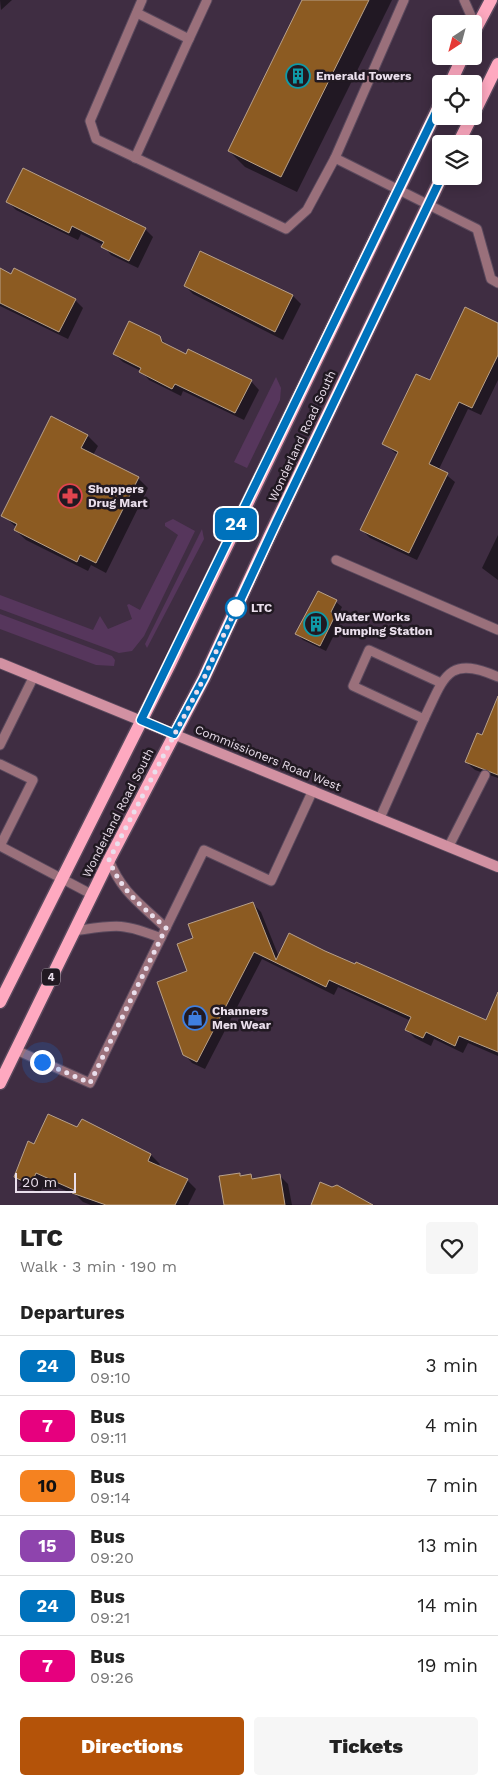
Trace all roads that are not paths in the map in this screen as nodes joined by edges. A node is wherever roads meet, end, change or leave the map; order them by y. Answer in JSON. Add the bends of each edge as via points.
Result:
{"nodes":[{"id":1,"x":142,"y":0,"type":"edge"},
{"id":2,"x":206,"y":0,"type":"edge"},
{"id":3,"x":404,"y":0,"type":"edge"},
{"id":4,"x":464,"y":0,"type":"edge"},
{"id":5,"x":490,"y":0,"type":"edge"},
{"id":6,"x":137,"y":13,"type":"junction"},
{"id":7,"x":470,"y":15,"type":"edge"},
{"id":8,"x":482,"y":15,"type":"edge"},
{"id":9,"x":189,"y":38,"type":"junction"},
{"id":10,"x":498,"y":64,"type":"edge"},
{"id":11,"x":482,"y":97,"type":"edge"},
{"id":12,"x":432,"y":121,"type":"edge"},
{"id":13,"x":135,"y":158,"type":"junction"},
{"id":14,"x":335,"y":158,"type":"junction"},
{"id":15,"x":438,"y":185,"type":"edge"},
{"id":16,"x":399,"y":192,"type":"junction"},
{"id":17,"x":428,"y":206,"type":"junction"},
{"id":18,"x":498,"y":283,"type":"edge"},
{"id":19,"x":336,"y":560,"type":"dead end"},
{"id":20,"x":498,"y":630,"type":"edge"},
{"id":21,"x":0,"y":663,"type":"edge"},
{"id":22,"x":34,"y":676,"type":"junction"},
{"id":23,"x":498,"y":677,"type":"edge"},
{"id":24,"x":441,"y":683,"type":"junction"},
{"id":25,"x":424,"y":718,"type":"junction"},
{"id":26,"x":141,"y":720,"type":"junction"},
{"id":27,"x":174,"y":734,"type":"junction"},
{"id":28,"x":1,"y":742,"type":"edge"},
{"id":29,"x":0,"y":764,"type":"edge"},
{"id":30,"x":485,"y":775,"type":"dead end"},
{"id":31,"x":312,"y":790,"type":"junction"},
{"id":32,"x":380,"y":818,"type":"junction"},
{"id":33,"x":0,"y":846,"type":"edge"},
{"id":34,"x":448,"y":846,"type":"junction"},
{"id":35,"x":109,"y":860,"type":"junction"},
{"id":36,"x":498,"y":867,"type":"edge"},
{"id":37,"x":61,"y":878,"type":"junction"},
{"id":38,"x":92,"y":894,"type":"junction"},
{"id":39,"x":166,"y":928,"type":"junction"},
{"id":40,"x":74,"y":931,"type":"junction"},
{"id":41,"x":161,"y":938,"type":"junction"},
{"id":42,"x":0,"y":1002,"type":"edge"},
{"id":43,"x":16,"y":1050,"type":"junction"},
{"id":44,"x":0,"y":1083,"type":"edge"}],
"edges":[{"from":1,"to":6,"type":"lane"},
{"from":2,"to":9,"type":"lane"},
{"from":3,"to":14,"type":"lane"},
{"from":4,"to":7,"type":"lane"},
{"from":5,"to":8,"type":"main road"},
{"from":6,"to":9,"type":"lane"},
{"from":6,"to":13,"type":"lane","via":[[90,121],[96,139]]},
{"from":9,"to":13,"type":"lane"},
{"from":10,"to":11,"type":"main road"},
{"from":12,"to":16,"type":"main road","name":"Wonderland Road South"},
{"from":13,"to":14,"type":"lane","via":[[286,229],[307,210]]},
{"from":14,"to":16,"type":"lane"},
{"from":15,"to":17,"type":"main road","name":"Wonderland Road South","number":"4"},
{"from":16,"to":17,"type":"lane"},
{"from":16,"to":26,"type":"main road","name":"Wonderland Road South"},
{"from":17,"to":18,"type":"lane","via":[[477,229],[491,279]]},
{"from":17,"to":27,"type":"main road","name":"Wonderland Road South","number":"4","via":[[204,678]]},
{"from":19,"to":20,"type":"lane"},
{"from":21,"to":22,"type":"main road","name":"Commissioners Road West"},
{"from":22,"to":26,"type":"main road","name":"Commissioners Road West"},
{"from":22,"to":28,"type":"lane"},
{"from":23,"to":24,"type":"lane","via":[[475,667],[464,667],[453,670]]},
{"from":24,"to":25,"type":"lane"},
{"from":24,"to":25,"type":"lane","via":[[369,650],[354,686]]},
{"from":25,"to":32,"type":"lane"},
{"from":26,"to":27,"type":"main road","name":"Commissioners Road West"},
{"from":26,"to":37,"type":"main road","name":"Wonderland Road South"},
{"from":27,"to":31,"type":"main road","name":"Commissioners Road West"},
{"from":27,"to":35,"type":"main road","name":"Wonderland Road South","number":"4"},
{"from":29,"to":33,"type":"lane","via":[[33,780]]},
{"from":30,"to":34,"type":"lane"},
{"from":31,"to":32,"type":"main road","name":"Commissioners Road West"},
{"from":31,"to":39,"type":"lane","via":[[271,881],[204,850]]},
{"from":32,"to":34,"type":"main road","name":"Commissioners Road West"},
{"from":33,"to":37,"type":"lane"},
{"from":34,"to":36,"type":"main road","name":"Commissioners Road West"},
{"from":35,"to":38,"type":"main road","name":"Wonderland Road South","number":"4"},
{"from":35,"to":39,"type":"lane","via":[[124,890]]},
{"from":37,"to":38,"type":"lane"},
{"from":37,"to":42,"type":"main road","name":"Wonderland Road South"},
{"from":38,"to":40,"type":"main road","name":"Wonderland Road South","number":"4"},
{"from":39,"to":41,"type":"lane"},
{"from":40,"to":41,"type":"lane","via":[[112,924],[132,926]]},
{"from":40,"to":43,"type":"main road","name":"Wonderland Road South","number":"4"},
{"from":41,"to":43,"type":"lane","via":[[90,1083]]},
{"from":43,"to":44,"type":"main road","name":"Wonderland Road South","number":"4"}]}
